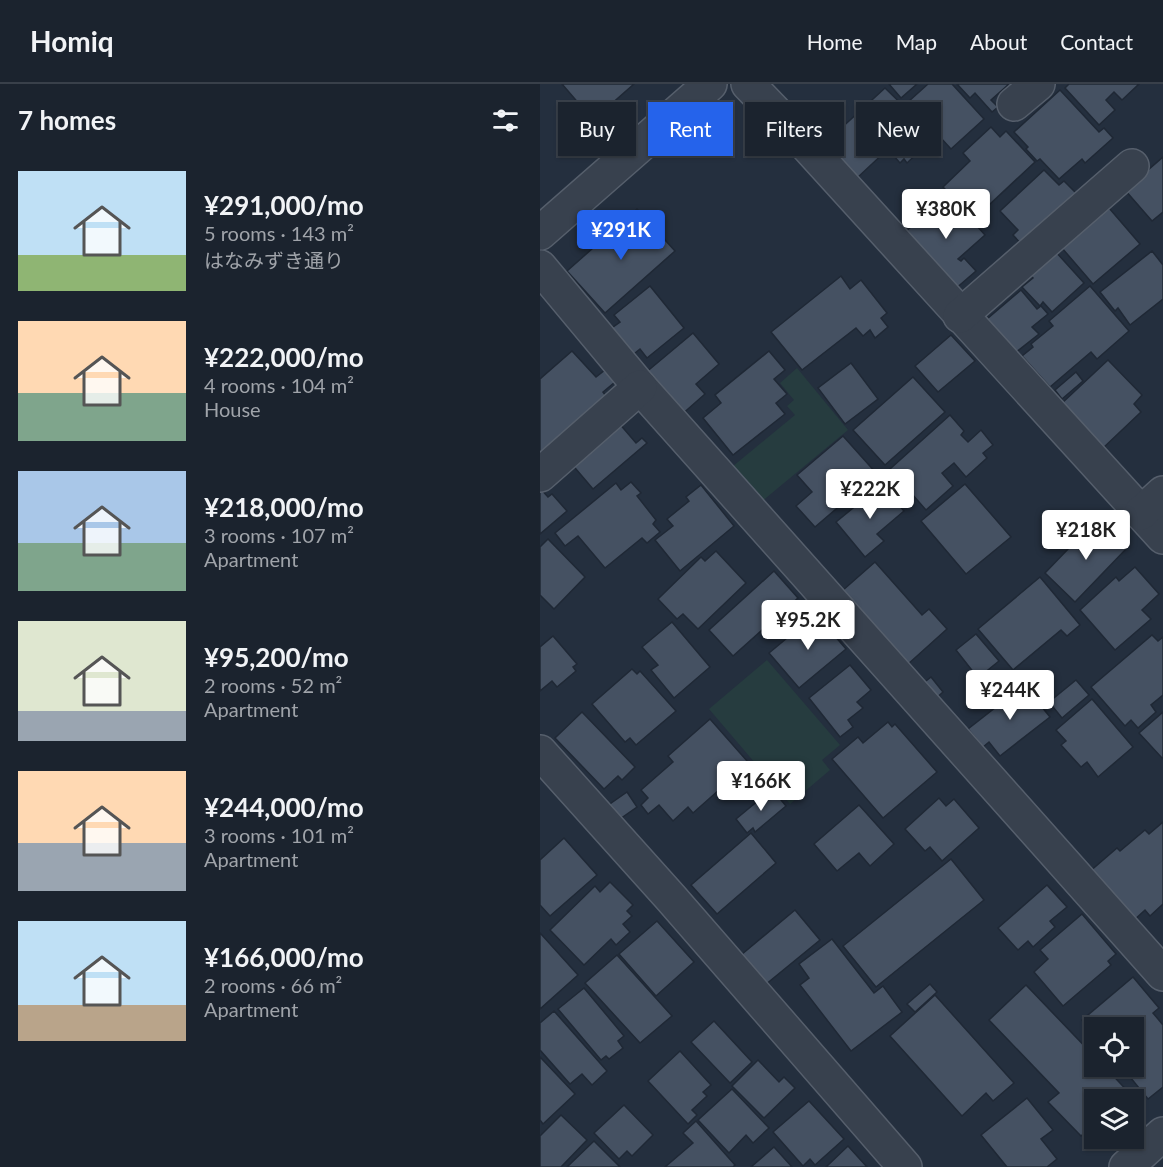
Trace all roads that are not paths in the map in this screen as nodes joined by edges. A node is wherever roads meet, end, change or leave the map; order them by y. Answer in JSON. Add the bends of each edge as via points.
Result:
{"nodes":[{"id":1,"x":710,"y":84,"type":"edge"},
{"id":2,"x":748,"y":84,"type":"edge"},
{"id":3,"x":1132,"y":166,"type":"dead end"},
{"id":4,"x":540,"y":233,"type":"edge"},
{"id":5,"x":540,"y":267,"type":"edge"},
{"id":6,"x":960,"y":316,"type":"junction"},
{"id":7,"x":640,"y":387,"type":"junction"},
{"id":8,"x":540,"y":475,"type":"edge"},
{"id":9,"x":1152,"y":503,"type":"edge"},
{"id":10,"x":1163,"y":537,"type":"edge"},
{"id":11,"x":540,"y":752,"type":"edge"},
{"id":12,"x":1163,"y":974,"type":"edge"},
{"id":13,"x":1163,"y":1134,"type":"edge"},
{"id":14,"x":905,"y":1167,"type":"edge"},
{"id":15,"x":1126,"y":1167,"type":"edge"}],
"edges":[{"from":1,"to":4,"type":"street"},
{"from":2,"to":6,"type":"street"},
{"from":3,"to":6,"type":"street"},
{"from":5,"to":7,"type":"street"},
{"from":6,"to":9,"type":"street"},
{"from":7,"to":8,"type":"street"},
{"from":7,"to":12,"type":"street"},
{"from":9,"to":10,"type":"street"},
{"from":11,"to":14,"type":"street"},
{"from":13,"to":15,"type":"street"}]}
